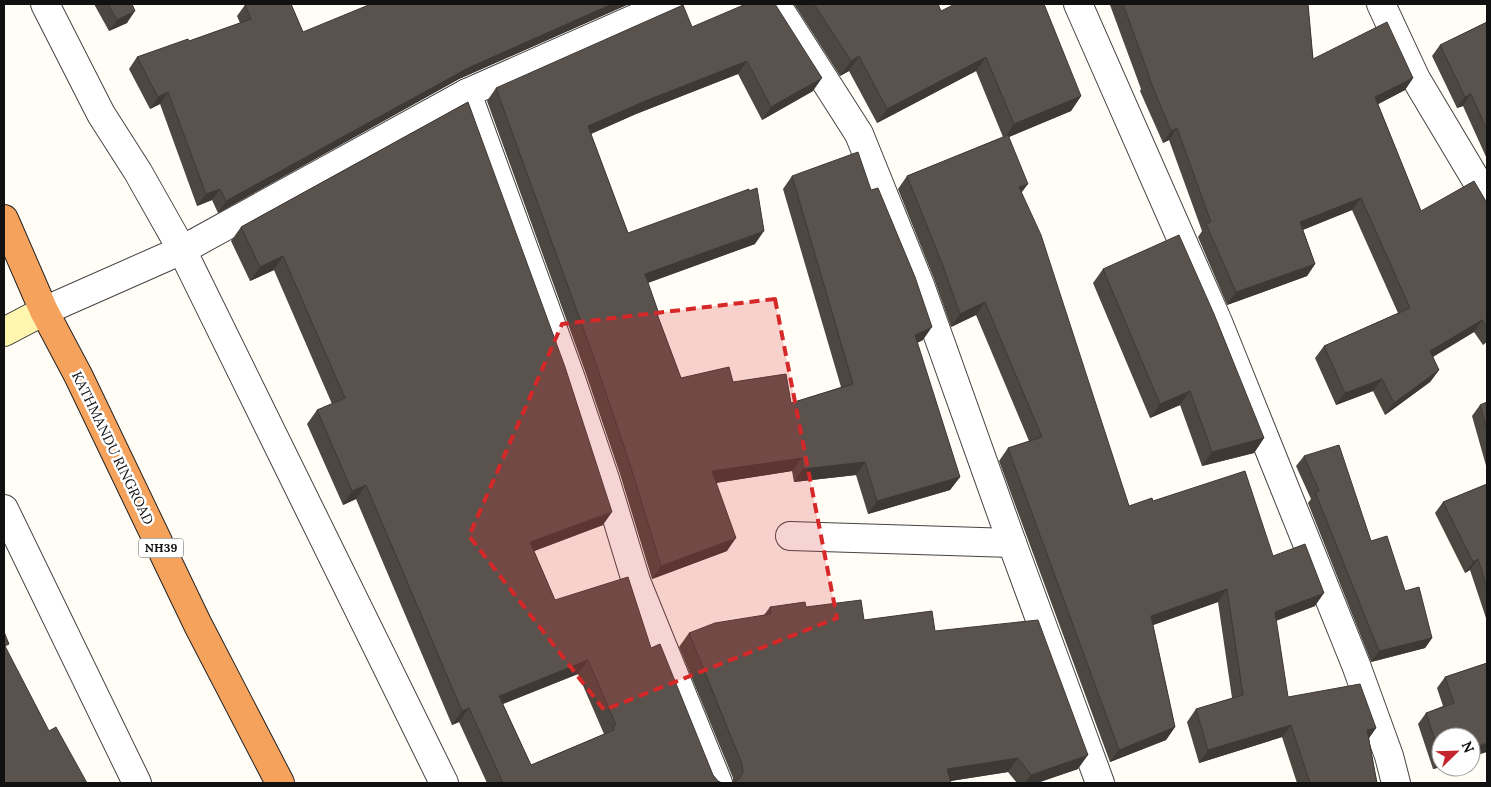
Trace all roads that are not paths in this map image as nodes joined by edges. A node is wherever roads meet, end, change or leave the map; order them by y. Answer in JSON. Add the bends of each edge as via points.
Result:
{"nodes":[{"id":1,"x":45,"y":4,"type":"edge"},
{"id":2,"x":668,"y":4,"type":"edge"},
{"id":3,"x":776,"y":4,"type":"edge"},
{"id":4,"x":1078,"y":4,"type":"edge"},
{"id":5,"x":1381,"y":4,"type":"edge"},
{"id":6,"x":467,"y":93,"type":"junction"},
{"id":7,"x":1487,"y":198,"type":"edge"},
{"id":8,"x":4,"y":219,"type":"edge"},
{"id":9,"x":182,"y":250,"type":"junction"},
{"id":10,"x":44,"y":312,"type":"junction"},
{"id":11,"x":4,"y":332,"type":"edge"},
{"id":12,"x":4,"y":509,"type":"edge"},
{"id":13,"x":790,"y":536,"type":"dead end"},
{"id":14,"x":1012,"y":543,"type":"junction"},
{"id":15,"x":137,"y":783,"type":"edge"},
{"id":16,"x":280,"y":783,"type":"edge"},
{"id":17,"x":444,"y":783,"type":"edge"},
{"id":18,"x":718,"y":783,"type":"edge"},
{"id":19,"x":1100,"y":783,"type":"edge"},
{"id":20,"x":1396,"y":783,"type":"edge"}],
"edges":[{"from":1,"to":9,"type":"street","via":[[101,114]]},
{"from":2,"to":6,"type":"street"},
{"from":3,"to":14,"type":"street","via":[[859,134],[920,285]]},
{"from":4,"to":20,"type":"street","via":[[1218,322],[1356,665],[1390,756]]},
{"from":5,"to":7,"type":"street","via":[[1416,79]]},
{"from":6,"to":9,"type":"street"},
{"from":6,"to":18,"type":"street","via":[[570,376],[636,581]]},
{"from":8,"to":10,"type":"highway","name":"KATHMANDU RINGROAD","number":"NH39"},
{"from":9,"to":10,"type":"street"},
{"from":9,"to":17,"type":"street"},
{"from":10,"to":11,"type":"main road"},
{"from":10,"to":16,"type":"highway","name":"KATHMANDU RINGROAD","number":"NH39","via":[[198,625]]},
{"from":12,"to":15,"type":"street"},
{"from":13,"to":14,"type":"street"},
{"from":14,"to":19,"type":"street"}]}
